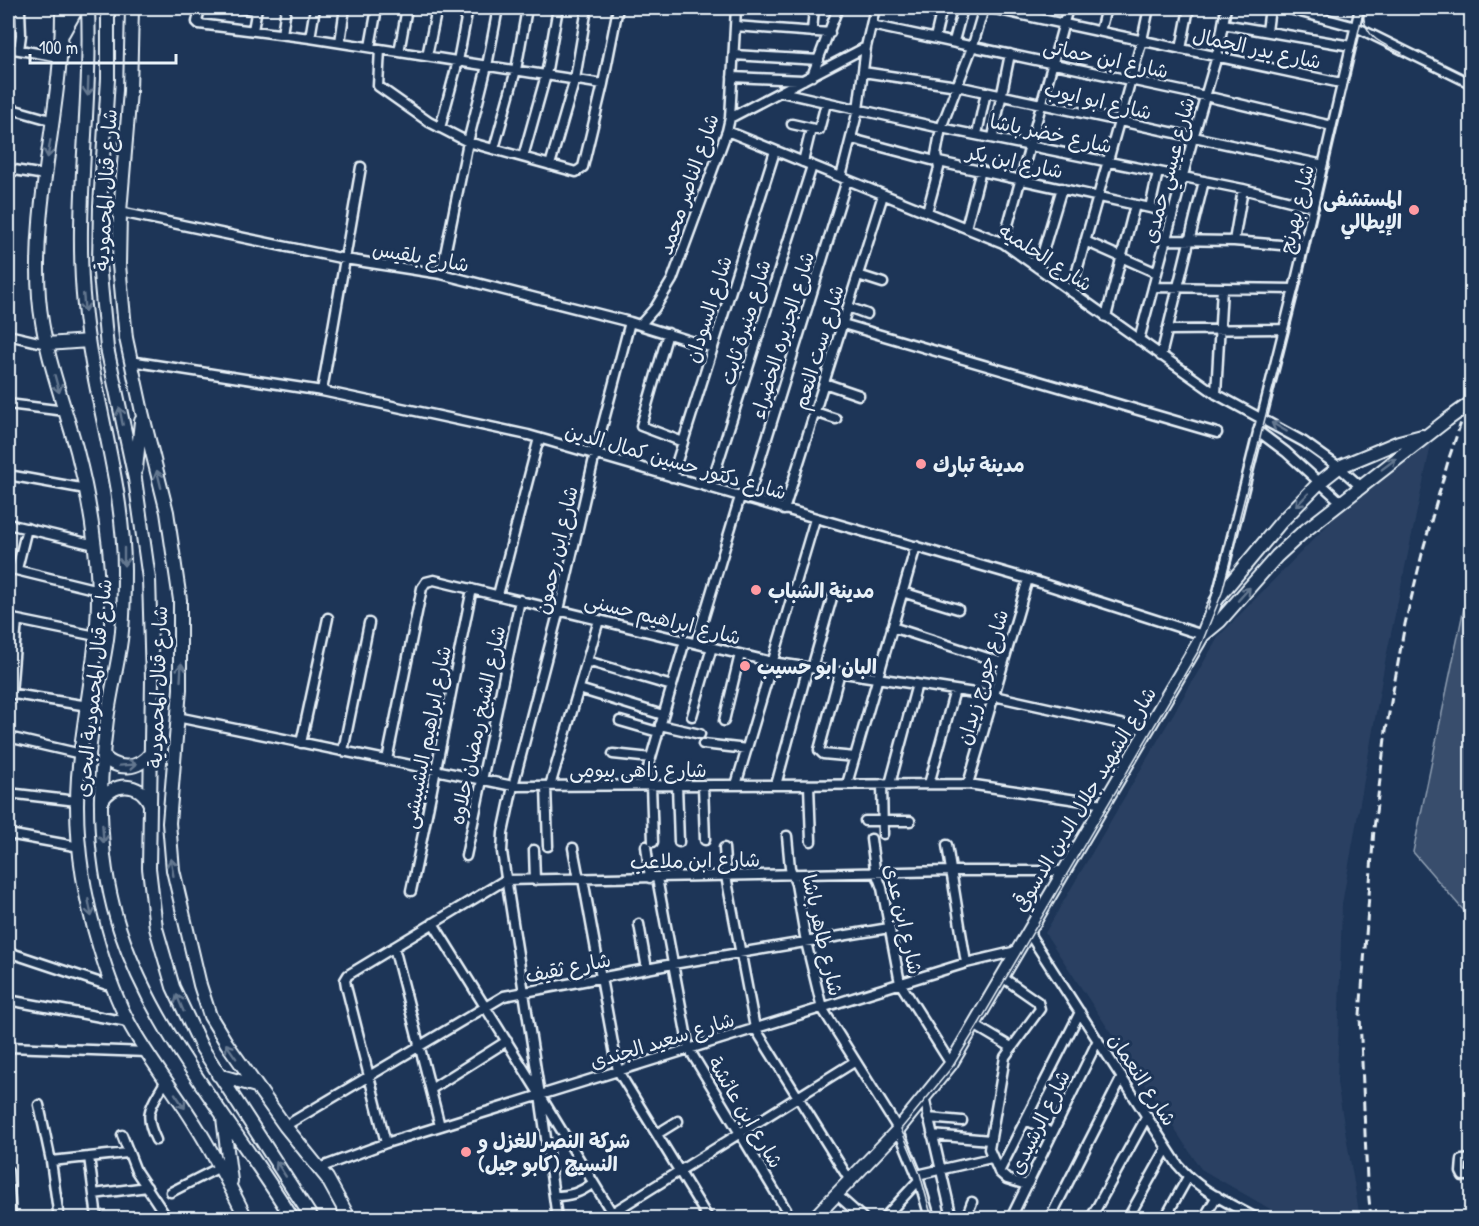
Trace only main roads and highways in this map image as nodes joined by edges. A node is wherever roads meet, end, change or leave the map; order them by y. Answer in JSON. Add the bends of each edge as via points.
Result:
{"nodes":[{"id":1,"x":62,"y":8,"type":"edge"},
{"id":2,"x":77,"y":8,"type":"edge"},
{"id":3,"x":88,"y":8,"type":"edge"},
{"id":4,"x":108,"y":8,"type":"edge"},
{"id":5,"x":132,"y":8,"type":"edge"},
{"id":6,"x":62,"y":34,"type":"junction"},
{"id":7,"x":88,"y":341,"type":"junction"},
{"id":8,"x":47,"y":344,"type":"junction"},
{"id":9,"x":1472,"y":402,"type":"edge"},
{"id":10,"x":142,"y":412,"type":"junction"},
{"id":11,"x":1426,"y":435,"type":"junction"},
{"id":12,"x":135,"y":479,"type":"junction"},
{"id":13,"x":1203,"y":635,"type":"junction"},
{"id":14,"x":151,"y":753,"type":"junction"},
{"id":15,"x":103,"y":756,"type":"junction"},
{"id":16,"x":101,"y":802,"type":"junction"},
{"id":17,"x":150,"y":804,"type":"junction"},
{"id":18,"x":218,"y":1075,"type":"junction"},
{"id":19,"x":256,"y":1086,"type":"junction"},
{"id":20,"x":222,"y":1114,"type":"junction"},
{"id":21,"x":232,"y":1190,"type":"junction"},
{"id":22,"x":245,"y":1216,"type":"edge"},
{"id":23,"x":292,"y":1218,"type":"edge"},
{"id":24,"x":312,"y":1218,"type":"edge"},
{"id":25,"x":349,"y":1218,"type":"edge"},
{"id":26,"x":814,"y":1218,"type":"edge"}],
"edges":[{"from":1,"to":6,"type":"main road"},
{"from":2,"to":6,"type":"main road"},
{"from":3,"to":7,"type":"main road","name":"شارع قنال المحمودية البحرى","one_way":true,"via":[[89,70],[80,240]]},
{"from":12,"to":4,"type":"main road","one_way":true,"via":[[107,348],[100,292]]},
{"from":5,"to":10,"type":"main road","name":"شارع قنال المحمودية","via":[[120,212],[120,290]]},
{"from":6,"to":8,"type":"main road","one_way":true,"via":[[39,235],[38,280]]},
{"from":7,"to":8,"type":"main road"},
{"from":7,"to":15,"type":"main road","name":"شارع قنال المحمودية البحرى","one_way":true,"via":[[116,477],[124,544],[124,610]]},
{"from":8,"to":21,"type":"main road","one_way":true,"via":[[86,489],[95,545],[96,636],[77,801],[80,847],[93,922],[128,1022],[195,1123]]},
{"from":9,"to":11,"type":"main road","name":"شارع الشهيد جلال الدين الدسوقي","bridge":true},
{"from":10,"to":12,"type":"main road"},
{"from":19,"to":10,"type":"main road","name":"شارع قنال المحمودية","one_way":true,"via":[[210,1016],[170,854],[181,630],[177,571],[167,513]]},
{"from":13,"to":11,"type":"main road","name":"شارع الشهيد جلال الدين الدسوقي","one_way":true,"via":[[1302,532]]},
{"from":11,"to":13,"type":"main road","name":"شارع الشهيد جلال الدين الدسوقي","one_way":true,"via":[[1339,467],[1320,482],[1281,522],[1216,601]]},
{"from":12,"to":14,"type":"main road","via":[[151,613]]},
{"from":13,"to":26,"type":"main road","name":"شارع الشهيد جلال الدين الدسوقي","via":[[951,1064],[898,1129]]},
{"from":15,"to":14,"type":"main road","one_way":true,"via":[[128,767],[141,763]]},
{"from":14,"to":17,"type":"main road"},
{"from":15,"to":16,"type":"main road","name":"شارع قنال المحمودية البحرى"},
{"from":16,"to":17,"type":"main road","via":[[111,790],[126,786],[141,791]]},
{"from":16,"to":20,"type":"main road","name":"شارع قنال المحمودية البحرى","one_way":true,"via":[[110,889],[128,951],[169,1035]]},
{"from":18,"to":17,"type":"main road","one_way":true,"via":[[186,1018],[160,948],[150,888]]},
{"from":18,"to":19,"type":"main road"},
{"from":24,"to":18,"type":"main road","one_way":true},
{"from":19,"to":25,"type":"main road","name":"شارع قنال المحمودية","via":[[319,1168]]},
{"from":20,"to":21,"type":"main road"},
{"from":20,"to":23,"type":"main road","name":"شارع قنال المحمودية البحرى"},
{"from":21,"to":22,"type":"main road"}]}
